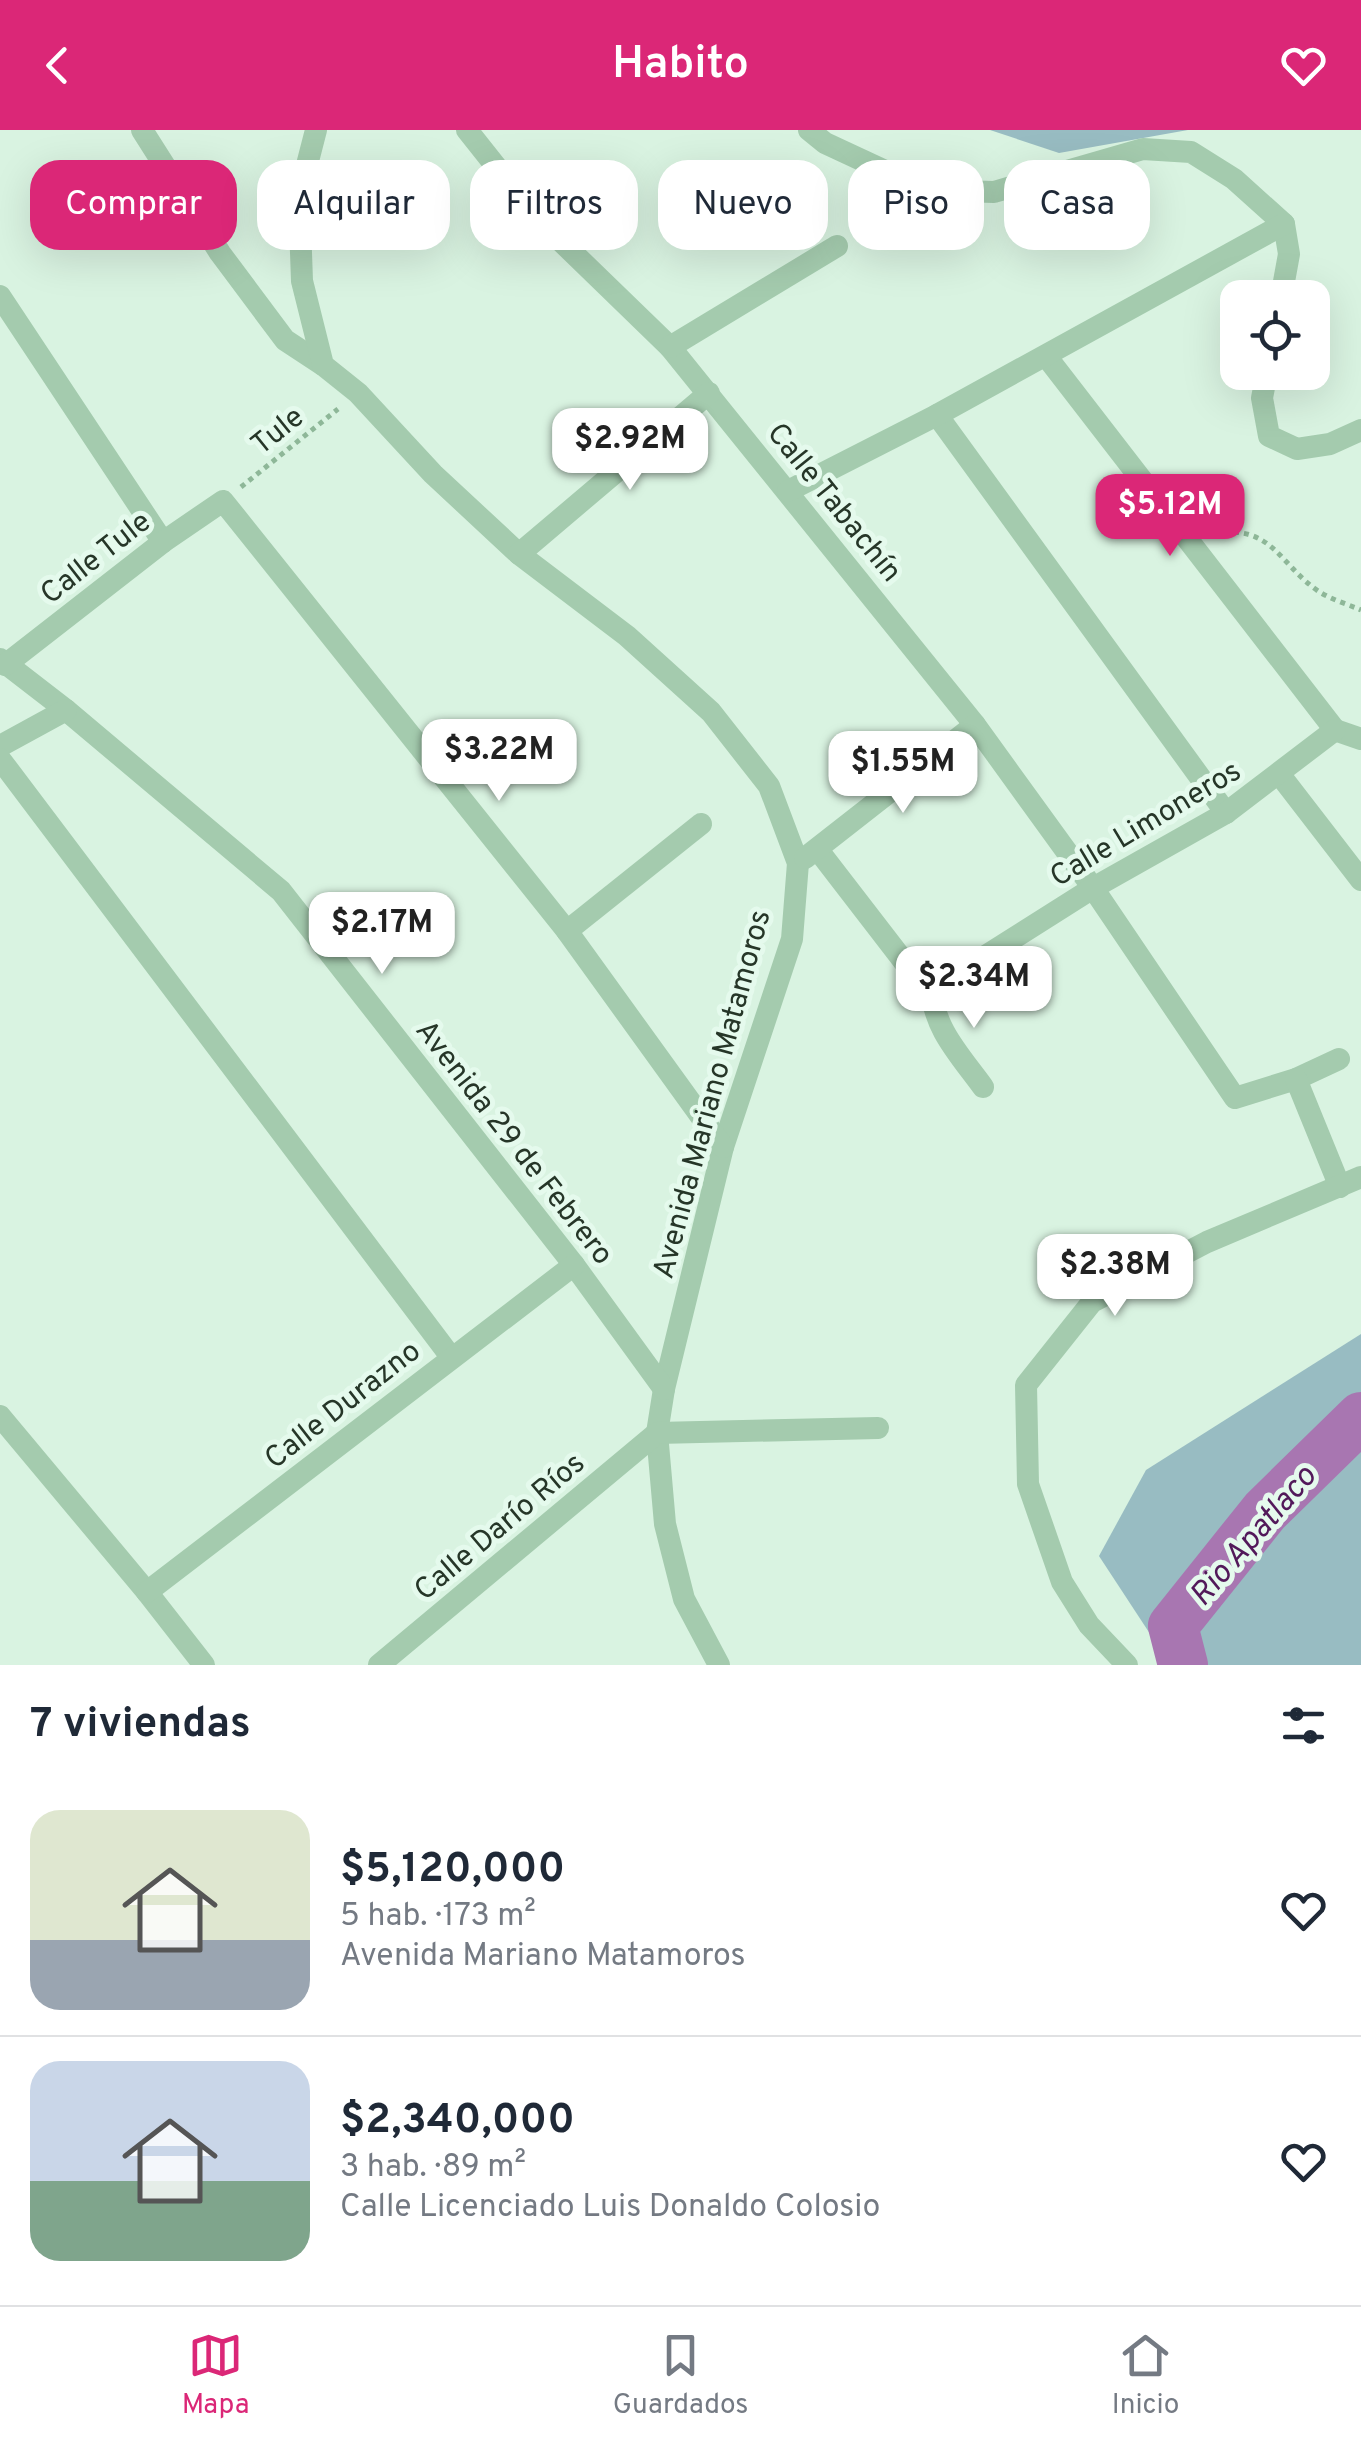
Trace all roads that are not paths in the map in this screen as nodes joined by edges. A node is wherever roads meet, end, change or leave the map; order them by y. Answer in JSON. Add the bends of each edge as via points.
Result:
{"nodes":[{"id":1,"x":142,"y":130,"type":"edge"},
{"id":2,"x":316,"y":130,"type":"edge"},
{"id":3,"x":467,"y":130,"type":"edge"},
{"id":4,"x":809,"y":130,"type":"edge"},
{"id":5,"x":1284,"y":224,"type":"junction"},
{"id":6,"x":838,"y":246,"type":"dead end"},
{"id":7,"x":1284,"y":280,"type":"edge"},
{"id":8,"x":0,"y":296,"type":"edge"},
{"id":9,"x":670,"y":347,"type":"junction"},
{"id":10,"x":1046,"y":356,"type":"junction"},
{"id":11,"x":323,"y":365,"type":"junction"},
{"id":12,"x":1264,"y":390,"type":"edge"},
{"id":13,"x":708,"y":393,"type":"junction"},
{"id":14,"x":937,"y":415,"type":"junction"},
{"id":15,"x":1361,"y":430,"type":"edge"},
{"id":16,"x":788,"y":491,"type":"junction"},
{"id":17,"x":163,"y":542,"type":"junction"},
{"id":18,"x":518,"y":554,"type":"junction"},
{"id":19,"x":3,"y":662,"type":"edge"},
{"id":20,"x":66,"y":710,"type":"junction"},
{"id":21,"x":975,"y":726,"type":"junction"},
{"id":22,"x":1335,"y":730,"type":"junction"},
{"id":23,"x":1361,"y":738,"type":"edge"},
{"id":24,"x":0,"y":746,"type":"edge"},
{"id":25,"x":0,"y":760,"type":"edge"},
{"id":26,"x":1280,"y":775,"type":"junction"},
{"id":27,"x":1226,"y":813,"type":"junction"},
{"id":28,"x":701,"y":824,"type":"dead end"},
{"id":29,"x":818,"y":850,"type":"junction"},
{"id":30,"x":798,"y":863,"type":"junction"},
{"id":31,"x":1361,"y":880,"type":"edge"},
{"id":32,"x":1093,"y":888,"type":"junction"},
{"id":33,"x":567,"y":931,"type":"junction"},
{"id":34,"x":931,"y":986,"type":"junction"},
{"id":35,"x":1339,"y":1059,"type":"dead end"},
{"id":36,"x":1296,"y":1078,"type":"junction"},
{"id":37,"x":983,"y":1086,"type":"dead end"},
{"id":38,"x":723,"y":1147,"type":"junction"},
{"id":39,"x":1350,"y":1182,"type":"edge"},
{"id":40,"x":574,"y":1265,"type":"junction"},
{"id":41,"x":451,"y":1358,"type":"junction"},
{"id":42,"x":664,"y":1389,"type":"junction"},
{"id":43,"x":0,"y":1416,"type":"edge"},
{"id":44,"x":878,"y":1428,"type":"dead end"},
{"id":45,"x":657,"y":1434,"type":"junction"},
{"id":46,"x":148,"y":1592,"type":"junction"},
{"id":47,"x":204,"y":1665,"type":"edge"},
{"id":48,"x":379,"y":1665,"type":"edge"},
{"id":49,"x":718,"y":1665,"type":"edge"},
{"id":50,"x":1127,"y":1665,"type":"edge"}],
"edges":[{"from":1,"to":11,"type":"street","name":"Avenida Mariano Matamoros","via":[[285,340]]},
{"from":2,"to":11,"type":"street","via":[[299,196],[302,281]]},
{"from":3,"to":9,"type":"street","name":"Calle Tabachín","via":[[538,218]]},
{"from":4,"to":5,"type":"street","via":[[825,144],[926,190],[994,192],[1144,149],[1192,152]]},
{"from":5,"to":7,"type":"street"},
{"from":5,"to":10,"type":"street"},
{"from":6,"to":9,"type":"street"},
{"from":8,"to":17,"type":"street"},
{"from":9,"to":13,"type":"street","name":"Calle Tabachín"},
{"from":10,"to":14,"type":"street"},
{"from":10,"to":22,"type":"street"},
{"from":11,"to":18,"type":"street","name":"Avenida Mariano Matamoros"},
{"from":12,"to":15,"type":"street","via":[[1269,436],[1298,449]]},
{"from":13,"to":16,"type":"street","name":"Calle Tabachín"},
{"from":13,"to":18,"type":"street"},
{"from":14,"to":16,"type":"street"},
{"from":14,"to":27,"type":"street"},
{"from":16,"to":21,"type":"street","name":"Calle Tabachín"},
{"from":17,"to":19,"type":"street","name":"Calle Tule"},
{"from":17,"to":33,"type":"street","name":"Calle Tule","via":[[223,501]]},
{"from":18,"to":30,"type":"street","name":"Avenida Mariano Matamoros","via":[[627,636],[711,712],[769,786]]},
{"from":19,"to":20,"type":"street","name":"Avenida 29 de Febrero"},
{"from":20,"to":24,"type":"street"},
{"from":20,"to":40,"type":"street","name":"Avenida 29 de Febrero","via":[[281,891]]},
{"from":21,"to":29,"type":"street"},
{"from":21,"to":32,"type":"street","name":"Calle Tabachín"},
{"from":22,"to":23,"type":"street"},
{"from":22,"to":26,"type":"street","name":"Calle Limoneros"},
{"from":25,"to":41,"type":"street"},
{"from":26,"to":27,"type":"street","name":"Calle Limoneros"},
{"from":26,"to":31,"type":"street"},
{"from":27,"to":32,"type":"street","name":"Calle Limoneros"},
{"from":28,"to":33,"type":"street"},
{"from":29,"to":30,"type":"street"},
{"from":29,"to":34,"type":"street","via":[[912,972]]},
{"from":30,"to":38,"type":"street","name":"Avenida Mariano Matamoros","via":[[792,939]]},
{"from":32,"to":34,"type":"street","name":"Calle Limoneros"},
{"from":32,"to":36,"type":"street","name":"Calle Tabachín","via":[[1236,1098]]},
{"from":33,"to":38,"type":"street"},
{"from":34,"to":37,"type":"street","via":[[940,1029]]},
{"from":35,"to":36,"type":"street"},
{"from":36,"to":39,"type":"street"},
{"from":38,"to":42,"type":"street","name":"Avenida Mariano Matamoros"},
{"from":39,"to":50,"type":"street","via":[[1207,1242],[1092,1302],[1026,1385],[1028,1484],[1062,1582],[1088,1625]]},
{"from":40,"to":41,"type":"street","name":"Calle Durazno"},
{"from":40,"to":42,"type":"street","name":"Avenida 29 de Febrero"},
{"from":41,"to":46,"type":"street","name":"Calle Durazno"},
{"from":42,"to":45,"type":"street","name":"Avenida Mariano Matamoros"},
{"from":43,"to":46,"type":"street"},
{"from":44,"to":45,"type":"street"},
{"from":45,"to":48,"type":"street","name":"Calle Darío Ríos"},
{"from":45,"to":49,"type":"street","name":"Avenida Mariano Matamoros","via":[[665,1524],[684,1599]]},
{"from":46,"to":47,"type":"street"}]}
